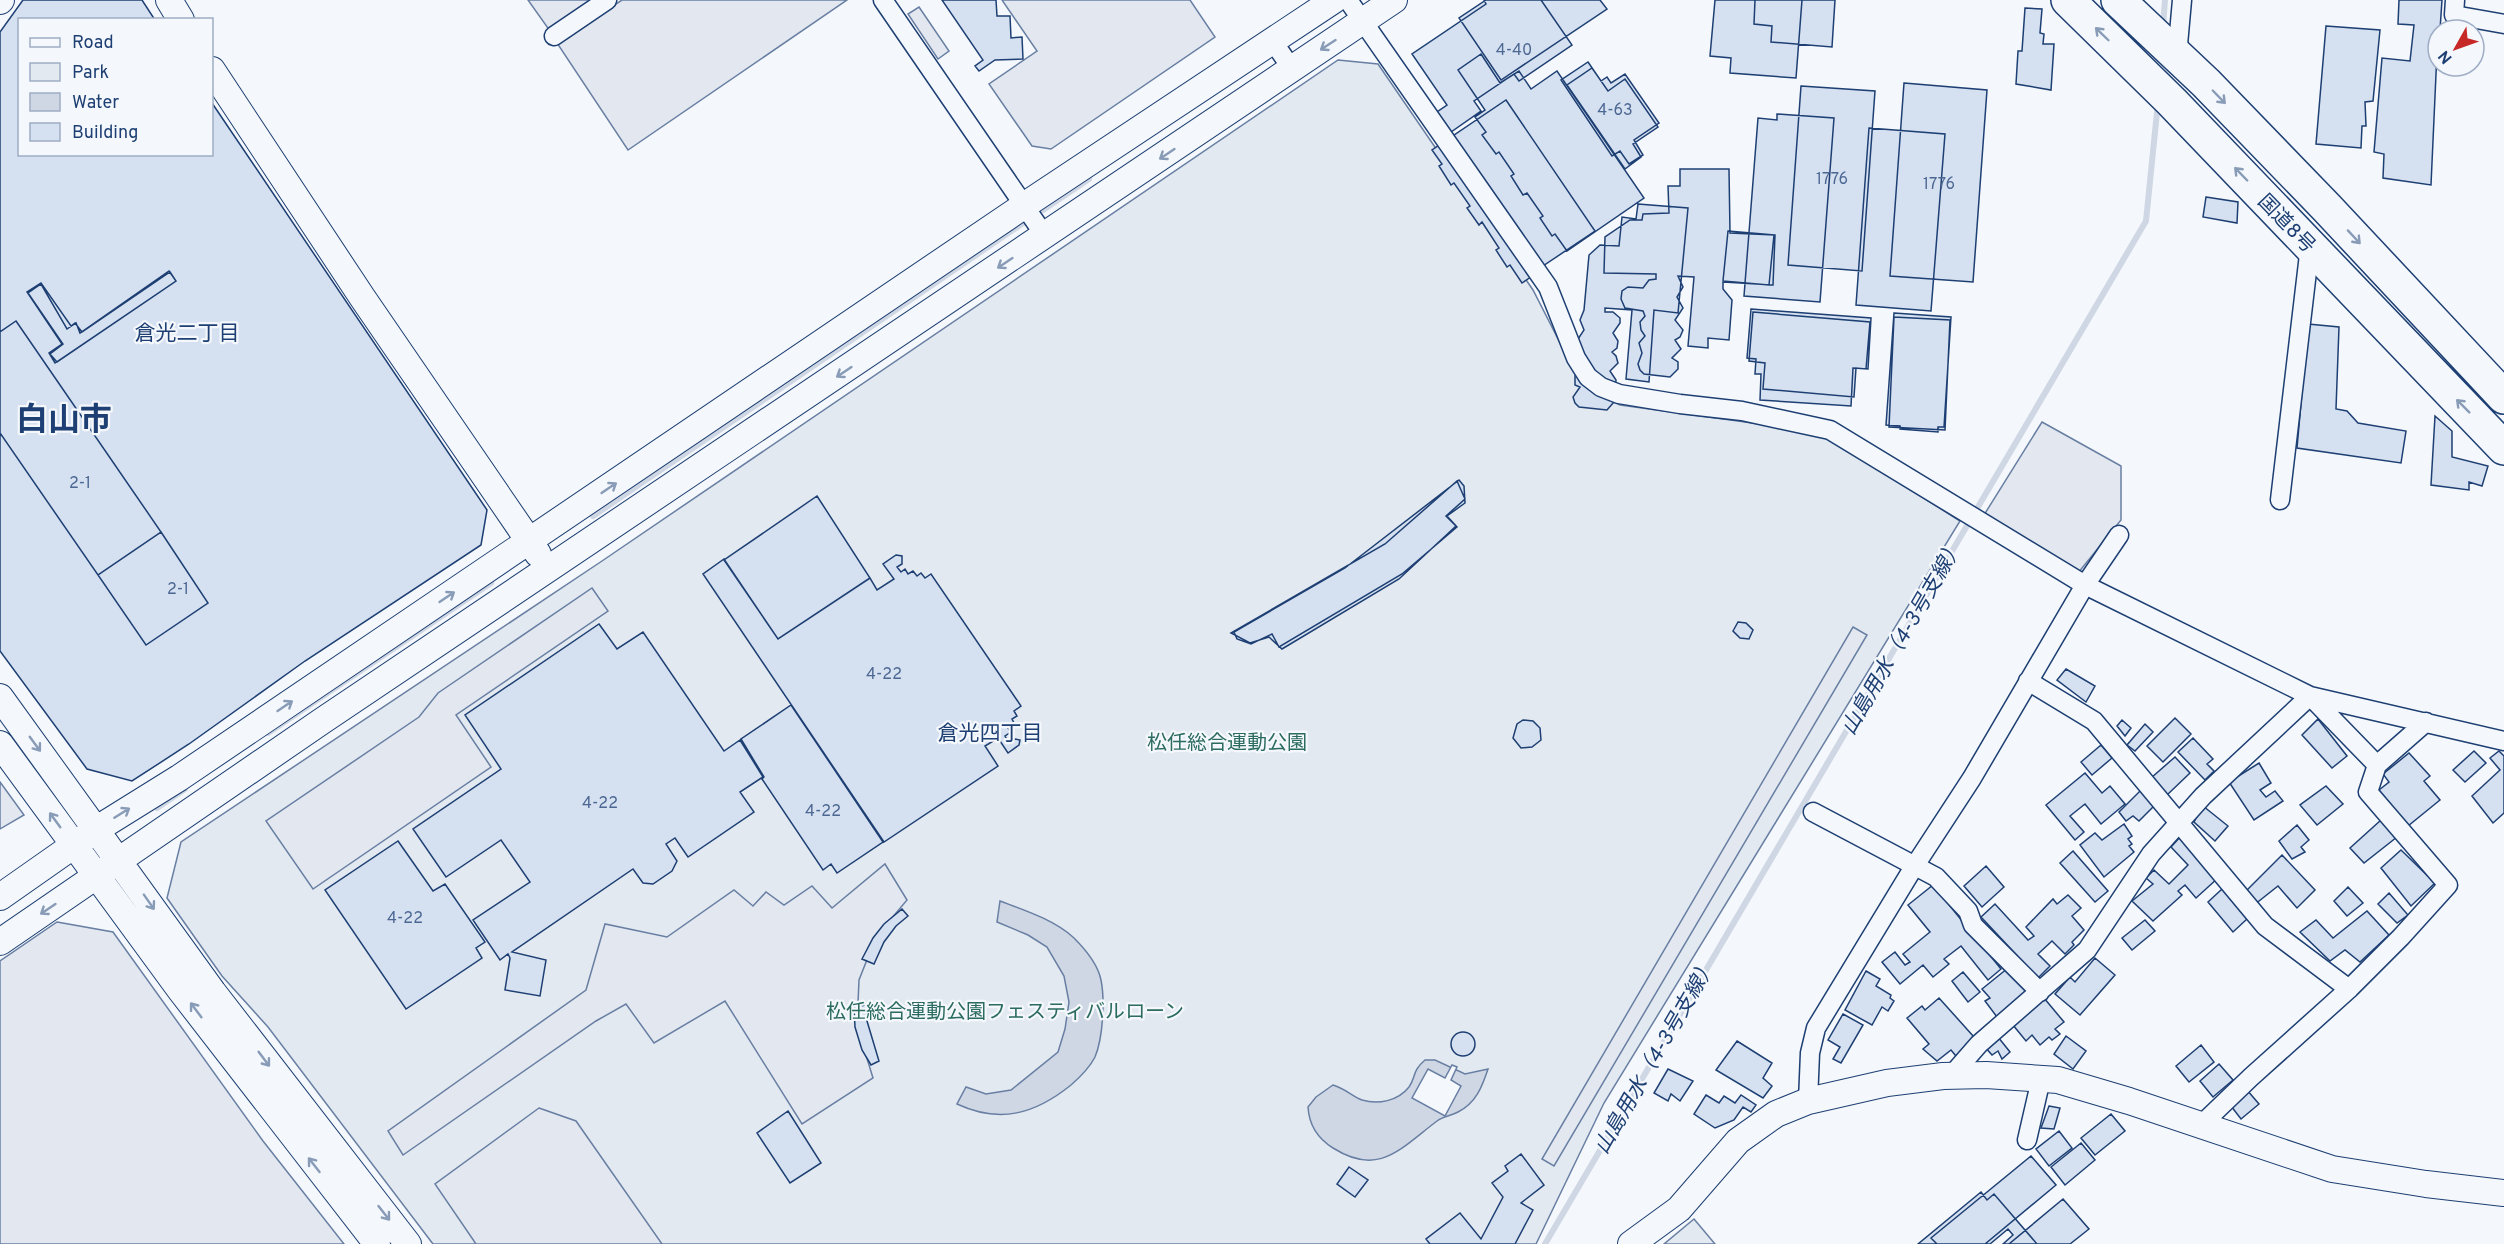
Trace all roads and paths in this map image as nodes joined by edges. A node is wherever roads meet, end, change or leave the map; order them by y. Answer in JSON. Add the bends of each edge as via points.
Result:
{"nodes":[{"id":1,"x":169,"y":0,"type":"edge"},
{"id":2,"x":607,"y":0,"type":"edge"},
{"id":3,"x":883,"y":0,"type":"edge"},
{"id":4,"x":1334,"y":0,"type":"edge"},
{"id":5,"x":1348,"y":0,"type":"edge"},
{"id":6,"x":1394,"y":0,"type":"edge"},
{"id":7,"x":2068,"y":0,"type":"edge"},
{"id":8,"x":2118,"y":0,"type":"edge"},
{"id":9,"x":2182,"y":0,"type":"edge"},
{"id":10,"x":2455,"y":0,"type":"edge"},
{"id":11,"x":180,"y":18,"type":"edge"},
{"id":12,"x":1363,"y":22,"type":"junction"},
{"id":13,"x":2504,"y":24,"type":"edge"},
{"id":14,"x":554,"y":36,"type":"dead end"},
{"id":15,"x":1272,"y":40,"type":"junction"},
{"id":16,"x":2177,"y":56,"type":"junction"},
{"id":17,"x":1292,"y":69,"type":"junction"},
{"id":18,"x":213,"y":72,"type":"edge"},
{"id":19,"x":1025,"y":205,"type":"junction"},
{"id":20,"x":1046,"y":236,"type":"junction"},
{"id":21,"x":2310,"y":246,"type":"junction"},
{"id":22,"x":2504,"y":397,"type":"edge"},
{"id":23,"x":2504,"y":448,"type":"edge"},
{"id":24,"x":2280,"y":500,"type":"dead end"},
{"id":25,"x":2119,"y":534,"type":"dead end"},
{"id":26,"x":530,"y":542,"type":"junction"},
{"id":27,"x":548,"y":570,"type":"junction"},
{"id":28,"x":2085,"y":585,"type":"junction"},
{"id":29,"x":2028,"y":681,"type":"junction"},
{"id":30,"x":2310,"y":696,"type":"junction"},
{"id":31,"x":0,"y":697,"type":"edge"},
{"id":32,"x":2426,"y":722,"type":"junction"},
{"id":33,"x":2504,"y":741,"type":"edge"},
{"id":34,"x":0,"y":744,"type":"edge"},
{"id":35,"x":2377,"y":765,"type":"junction"},
{"id":36,"x":1813,"y":812,"type":"dead end"},
{"id":37,"x":2180,"y":822,"type":"junction"},
{"id":38,"x":97,"y":829,"type":"junction"},
{"id":39,"x":73,"y":845,"type":"junction"},
{"id":40,"x":120,"y":860,"type":"junction"},
{"id":41,"x":1915,"y":865,"type":"junction"},
{"id":42,"x":96,"y":876,"type":"junction"},
{"id":43,"x":0,"y":897,"type":"edge"},
{"id":44,"x":0,"y":942,"type":"edge"},
{"id":45,"x":2349,"y":989,"type":"junction"},
{"id":46,"x":2040,"y":992,"type":"junction"},
{"id":47,"x":1951,"y":1076,"type":"junction"},
{"id":48,"x":2041,"y":1079,"type":"junction"},
{"id":49,"x":1808,"y":1101,"type":"junction"},
{"id":50,"x":2200,"y":1126,"type":"junction"},
{"id":51,"x":2027,"y":1140,"type":"dead end"},
{"id":52,"x":2504,"y":1193,"type":"edge"},
{"id":53,"x":376,"y":1244,"type":"edge"},
{"id":54,"x":408,"y":1244,"type":"edge"},
{"id":55,"x":1631,"y":1244,"type":"edge"}],
"edges":[{"from":1,"to":11,"type":"street"},
{"from":2,"to":14,"type":"street"},
{"from":3,"to":19,"type":"street"},
{"from":4,"to":15,"type":"street"},
{"from":5,"to":12,"type":"street"},
{"from":6,"to":12,"type":"street"},
{"from":21,"to":7,"type":"highway","name":"国道8号","one_way":true},
{"from":8,"to":16,"type":"highway","name":"国道8号"},
{"from":9,"to":16,"type":"street"},
{"from":10,"to":13,"type":"street","via":[[2454,15]]},
{"from":12,"to":17,"type":"street","one_way":true},
{"from":12,"to":28,"type":"street","via":[[1548,287],[1576,358],[1588,377],[1619,394],[1742,411],[1830,430]]},
{"from":15,"to":17,"type":"street"},
{"from":15,"to":19,"type":"street"},
{"from":16,"to":22,"type":"highway","name":"国道8号","one_way":true,"via":[[2327,208]]},
{"from":17,"to":20,"type":"street","one_way":true},
{"from":18,"to":26,"type":"street"},
{"from":19,"to":20,"type":"street"},
{"from":26,"to":19,"type":"street","one_way":true},
{"from":20,"to":27,"type":"street","one_way":true},
{"from":23,"to":21,"type":"highway","name":"国道8号","one_way":true},
{"from":21,"to":24,"type":"street"},
{"from":25,"to":28,"type":"street"},
{"from":26,"to":27,"type":"street"},
{"from":38,"to":26,"type":"street","one_way":true},
{"from":27,"to":40,"type":"street"},
{"from":28,"to":29,"type":"street"},
{"from":28,"to":30,"type":"street"},
{"from":29,"to":37,"type":"street","via":[[2094,721]]},
{"from":29,"to":41,"type":"street"},
{"from":30,"to":32,"type":"street"},
{"from":30,"to":35,"type":"street"},
{"from":30,"to":37,"type":"street"},
{"from":31,"to":38,"type":"street","one_way":true},
{"from":32,"to":33,"type":"street"},
{"from":32,"to":35,"type":"street"},
{"from":39,"to":34,"type":"street","one_way":true},
{"from":35,"to":45,"type":"street","via":[[2368,792],[2448,885]]},
{"from":36,"to":41,"type":"street"},
{"from":37,"to":45,"type":"street","via":[[2265,926]]},
{"from":37,"to":46,"type":"street","via":[[2151,854],[2087,950]]},
{"from":38,"to":39,"type":"street"},
{"from":38,"to":40,"type":"street"},
{"from":39,"to":42,"type":"street"},
{"from":39,"to":43,"type":"street"},
{"from":40,"to":42,"type":"street"},
{"from":40,"to":54,"type":"street","one_way":true,"via":[[227,1010]]},
{"from":41,"to":46,"type":"street","via":[[1936,877],[1968,911],[1973,925]]},
{"from":41,"to":49,"type":"street","via":[[1816,1028],[1810,1053]]},
{"from":42,"to":44,"type":"street","one_way":true},
{"from":53,"to":42,"type":"street","one_way":true},
{"from":45,"to":50,"type":"street"},
{"from":46,"to":47,"type":"street","via":[[1979,1044]]},
{"from":47,"to":48,"type":"street"},
{"from":47,"to":49,"type":"street","via":[[1887,1083]]},
{"from":48,"to":50,"type":"street","via":[[2058,1080]]},
{"from":48,"to":51,"type":"street"},
{"from":49,"to":55,"type":"street","via":[[1776,1114],[1738,1141],[1679,1209]]},
{"from":50,"to":52,"type":"street","via":[[2332,1169]]}]}
